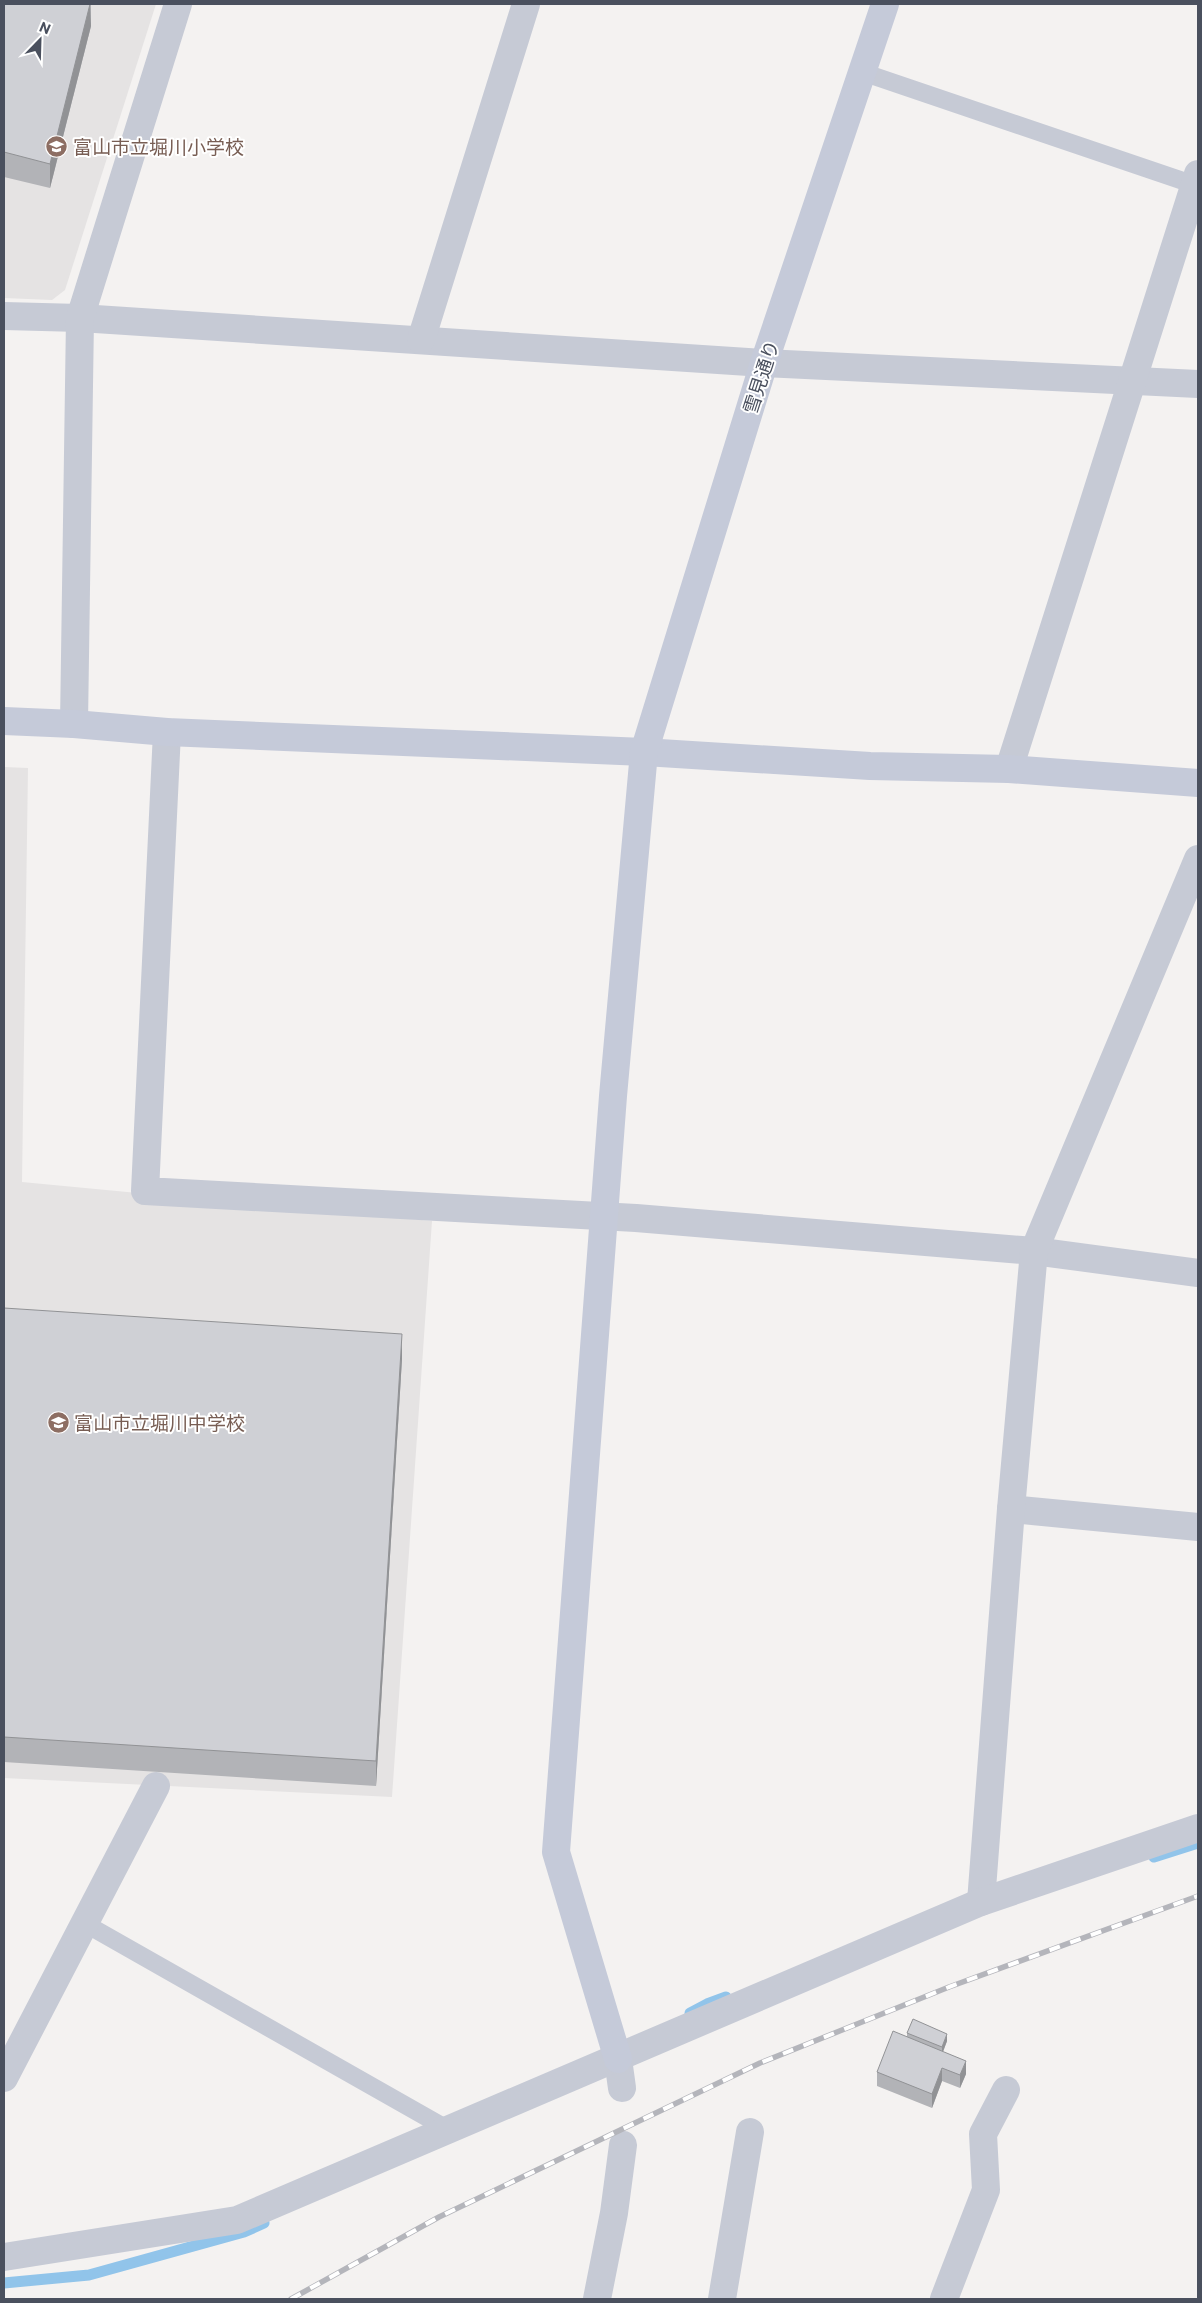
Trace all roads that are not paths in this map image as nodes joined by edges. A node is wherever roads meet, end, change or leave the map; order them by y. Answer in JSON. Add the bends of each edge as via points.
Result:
{"nodes":[{"id":1,"x":178,"y":4,"type":"edge"},
{"id":2,"x":526,"y":4,"type":"edge"},
{"id":3,"x":885,"y":4,"type":"edge"},
{"id":4,"x":862,"y":72,"type":"junction"},
{"id":5,"x":1197,"y":179,"type":"edge"},
{"id":6,"x":4,"y":316,"type":"edge"},
{"id":7,"x":80,"y":318,"type":"junction"},
{"id":8,"x":421,"y":340,"type":"junction"},
{"id":9,"x":764,"y":363,"type":"junction"},
{"id":10,"x":1132,"y":381,"type":"junction"},
{"id":11,"x":1198,"y":384,"type":"edge"},
{"id":12,"x":4,"y":721,"type":"edge"},
{"id":13,"x":74,"y":724,"type":"junction"},
{"id":14,"x":167,"y":732,"type":"junction"},
{"id":15,"x":644,"y":752,"type":"junction"},
{"id":16,"x":1009,"y":769,"type":"junction"},
{"id":17,"x":1198,"y":783,"type":"edge"},
{"id":18,"x":1198,"y":859,"type":"edge"},
{"id":19,"x":605,"y":1216,"type":"junction"},
{"id":20,"x":1034,"y":1251,"type":"junction"},
{"id":21,"x":1198,"y":1273,"type":"edge"},
{"id":22,"x":1011,"y":1509,"type":"junction"},
{"id":23,"x":1198,"y":1527,"type":"edge"},
{"id":24,"x":156,"y":1786,"type":"dead end"},
{"id":25,"x":1198,"y":1828,"type":"edge"},
{"id":26,"x":981,"y":1902,"type":"junction"},
{"id":27,"x":84,"y":1923,"type":"junction"},
{"id":28,"x":618,"y":2059,"type":"junction"},
{"id":29,"x":4,"y":2078,"type":"edge"},
{"id":30,"x":622,"y":2088,"type":"dead end"},
{"id":31,"x":1006,"y":2090,"type":"dead end"},
{"id":32,"x":449,"y":2130,"type":"junction"},
{"id":33,"x":750,"y":2132,"type":"dead end"},
{"id":34,"x":622,"y":2145,"type":"dead end"},
{"id":35,"x":4,"y":2258,"type":"edge"},
{"id":36,"x":597,"y":2299,"type":"edge"},
{"id":37,"x":722,"y":2299,"type":"edge"},
{"id":38,"x":944,"y":2299,"type":"edge"}],
"edges":[{"from":1,"to":7,"type":"street"},
{"from":2,"to":8,"type":"street"},
{"from":3,"to":4,"type":"street","name":"雪見通り"},
{"from":4,"to":5,"type":"lane"},
{"from":4,"to":9,"type":"street","name":"雪見通り"},
{"from":5,"to":10,"type":"street"},
{"from":6,"to":7,"type":"street"},
{"from":7,"to":8,"type":"street"},
{"from":7,"to":13,"type":"street"},
{"from":8,"to":9,"type":"street"},
{"from":9,"to":10,"type":"street"},
{"from":9,"to":15,"type":"street","name":"雪見通り"},
{"from":10,"to":11,"type":"street"},
{"from":10,"to":16,"type":"street"},
{"from":12,"to":13,"type":"street"},
{"from":13,"to":14,"type":"street"},
{"from":14,"to":15,"type":"street"},
{"from":14,"to":19,"type":"street","via":[[145,1191]]},
{"from":15,"to":16,"type":"street","via":[[870,766]]},
{"from":15,"to":19,"type":"street","name":"雪見通り"},
{"from":16,"to":17,"type":"street"},
{"from":18,"to":20,"type":"street"},
{"from":19,"to":20,"type":"street"},
{"from":19,"to":28,"type":"street","name":"雪見通り","via":[[556,1852]]},
{"from":20,"to":21,"type":"street"},
{"from":20,"to":22,"type":"street"},
{"from":22,"to":23,"type":"street"},
{"from":22,"to":26,"type":"street"},
{"from":24,"to":27,"type":"street"},
{"from":25,"to":26,"type":"street"},
{"from":26,"to":28,"type":"street"},
{"from":27,"to":29,"type":"street"},
{"from":27,"to":32,"type":"lane"},
{"from":28,"to":30,"type":"street"},
{"from":28,"to":32,"type":"street"},
{"from":31,"to":38,"type":"street","via":[[983,2134],[986,2190]]},
{"from":32,"to":35,"type":"street","via":[[237,2220]]},
{"from":33,"to":37,"type":"street"},
{"from":34,"to":36,"type":"street","via":[[614,2213]]}]}
